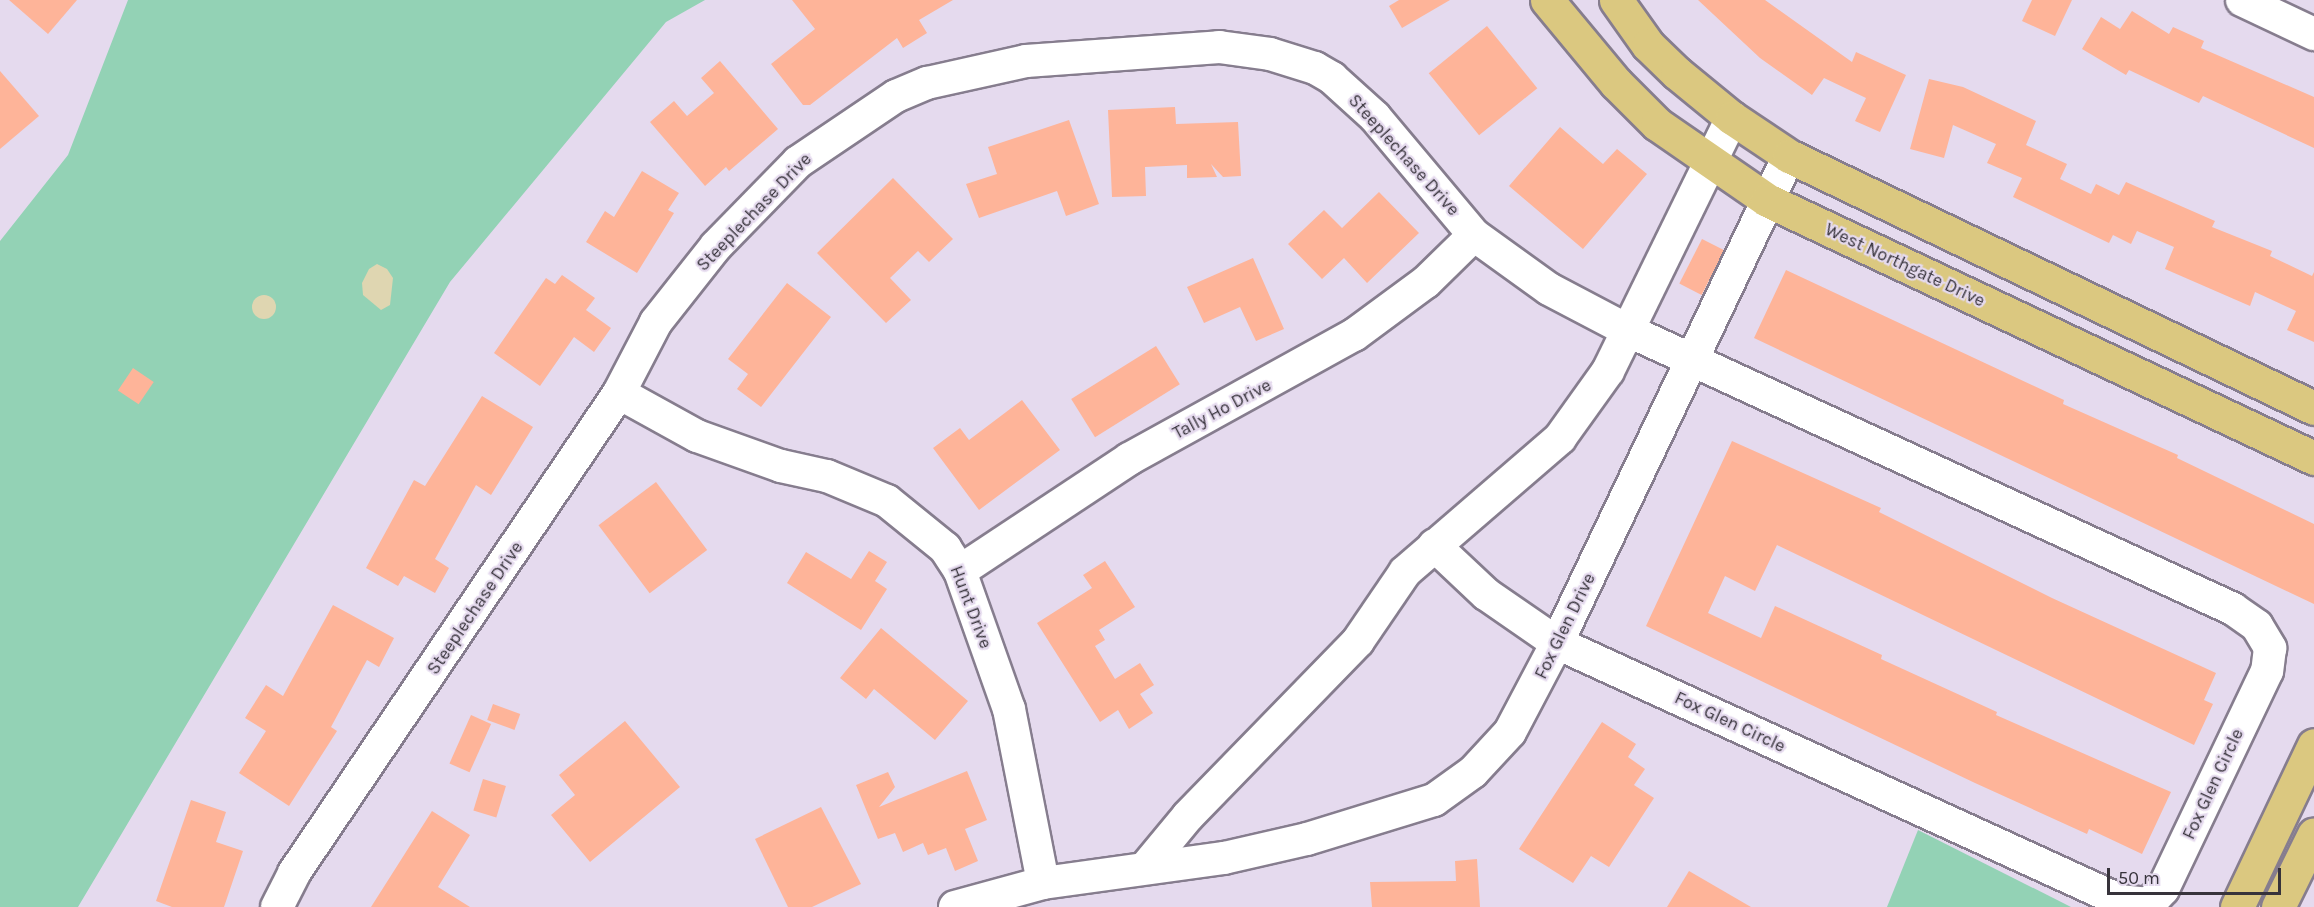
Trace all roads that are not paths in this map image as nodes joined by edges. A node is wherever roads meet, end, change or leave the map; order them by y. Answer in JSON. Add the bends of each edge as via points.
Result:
{"nodes":[{"id":1,"x":1547,"y":0,"type":"edge"},
{"id":2,"x":1616,"y":0,"type":"edge"},
{"id":3,"x":2242,"y":0,"type":"edge"},
{"id":4,"x":2314,"y":34,"type":"edge"},
{"id":5,"x":1732,"y":118,"type":"junction"},
{"id":6,"x":1789,"y":156,"type":"junction"},
{"id":7,"x":1710,"y":163,"type":"junction"},
{"id":8,"x":1767,"y":200,"type":"junction"},
{"id":9,"x":1474,"y":235,"type":"junction"},
{"id":10,"x":1629,"y":331,"type":"junction"},
{"id":11,"x":1693,"y":360,"type":"junction"},
{"id":12,"x":619,"y":393,"type":"junction"},
{"id":13,"x":2314,"y":408,"type":"edge"},
{"id":14,"x":2314,"y":458,"type":"edge"},
{"id":15,"x":1434,"y":545,"type":"junction"},
{"id":16,"x":960,"y":571,"type":"junction"},
{"id":17,"x":1557,"y":643,"type":"junction"},
{"id":18,"x":2314,"y":745,"type":"edge"},
{"id":19,"x":2314,"y":834,"type":"edge"},
{"id":20,"x":1145,"y":868,"type":"junction"},
{"id":21,"x":1043,"y":882,"type":"junction"},
{"id":22,"x":277,"y":907,"type":"edge"},
{"id":23,"x":955,"y":907,"type":"edge"},
{"id":24,"x":2237,"y":907,"type":"edge"},
{"id":25,"x":2278,"y":907,"type":"edge"}],
"edges":[{"from":1,"to":7,"type":"main road","name":"West Northgate Drive","via":[[1616,83],[1657,124]]},
{"from":2,"to":5,"type":"main road","via":[[1648,45]]},
{"from":3,"to":4,"type":"street"},
{"from":5,"to":6,"type":"main road"},
{"from":5,"to":7,"type":"street"},
{"from":6,"to":8,"type":"street","name":"Fox Glen Drive"},
{"from":6,"to":13,"type":"main road"},
{"from":7,"to":8,"type":"main road","name":"West Northgate Drive"},
{"from":7,"to":10,"type":"street"},
{"from":8,"to":11,"type":"street","name":"Fox Glen Drive"},
{"from":8,"to":14,"type":"main road","name":"West Northgate Drive"},
{"from":9,"to":10,"type":"street","name":"Steeplechase Drive","via":[[1549,290]]},
{"from":9,"to":12,"type":"street","name":"Steeplechase Drive","via":[[1375,117],[1316,68],[1270,54],[1219,47],[1026,61],[927,84],[896,96],[798,162],[678,291],[656,322]]},
{"from":9,"to":16,"type":"street","name":"Tally Ho Drive","via":[[1426,282],[1354,335],[1129,459]]},
{"from":10,"to":11,"type":"street","name":"Steeplechase Drive"},
{"from":10,"to":15,"type":"street","via":[[1608,371],[1560,438]]},
{"from":11,"to":17,"type":"street","name":"Fox Glen Drive"},
{"from":11,"to":17,"type":"street","name":"Fox Glen Circle","via":[[2233,609],[2257,626],[2270,648],[2267,672],[2163,890],[2149,903],[2121,901]]},
{"from":12,"to":16,"type":"street","name":"Hunt Drive","via":[[697,436],[781,466],[827,476],[887,501],[945,548]]},
{"from":12,"to":22,"type":"street","name":"Steeplechase Drive","via":[[294,873]]},
{"from":15,"to":17,"type":"street","name":"Fox Glen Circle","via":[[1486,594]]},
{"from":15,"to":20,"type":"street","via":[[1405,572],[1358,641],[1188,816]]},
{"from":16,"to":21,"type":"street","name":"Hunt Drive","via":[[1009,709]]},
{"from":17,"to":20,"type":"street","name":"Fox Glen Drive","via":[[1510,732],[1473,772],[1434,800],[1306,839],[1224,858]]},
{"from":18,"to":24,"type":"main road"},
{"from":19,"to":25,"type":"main road"},
{"from":20,"to":21,"type":"street","name":"Fox Glen Drive"},
{"from":21,"to":23,"type":"street","name":"Fox Glen Drive"}]}
